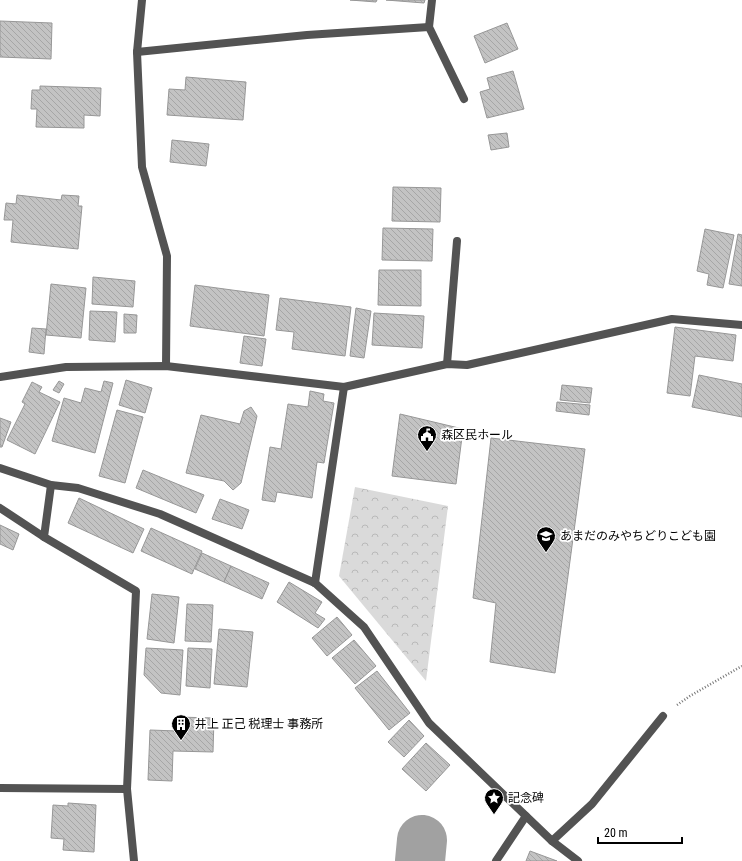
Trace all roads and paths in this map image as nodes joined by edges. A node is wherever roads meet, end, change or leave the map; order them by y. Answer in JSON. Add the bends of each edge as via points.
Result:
{"nodes":[{"id":1,"x":142,"y":0,"type":"edge"},
{"id":2,"x":432,"y":0,"type":"edge"},
{"id":3,"x":430,"y":27,"type":"junction"},
{"id":4,"x":137,"y":52,"type":"junction"},
{"id":5,"x":464,"y":99,"type":"dead end"},
{"id":6,"x":457,"y":241,"type":"dead end"},
{"id":7,"x":742,"y":325,"type":"edge"},
{"id":8,"x":447,"y":364,"type":"junction"},
{"id":9,"x":166,"y":366,"type":"junction"},
{"id":10,"x":0,"y":377,"type":"edge"},
{"id":11,"x":344,"y":387,"type":"junction"},
{"id":12,"x":0,"y":468,"type":"edge"},
{"id":13,"x":51,"y":486,"type":"junction"},
{"id":14,"x":0,"y":508,"type":"edge"},
{"id":15,"x":44,"y":537,"type":"junction"},
{"id":16,"x":315,"y":583,"type":"junction"},
{"id":17,"x":742,"y":666,"type":"edge"},
{"id":18,"x":663,"y":716,"type":"joint"},
{"id":19,"x":0,"y":788,"type":"edge"},
{"id":20,"x":127,"y":789,"type":"junction"},
{"id":21,"x":526,"y":816,"type":"junction"},
{"id":22,"x":552,"y":841,"type":"junction"},
{"id":23,"x":134,"y":861,"type":"edge"},
{"id":24,"x":496,"y":861,"type":"edge"},
{"id":25,"x":578,"y":861,"type":"edge"}],
"edges":[{"from":1,"to":4,"type":"street"},
{"from":2,"to":3,"type":"street"},
{"from":3,"to":4,"type":"street"},
{"from":3,"to":5,"type":"street"},
{"from":4,"to":9,"type":"street","via":[[142,167],[167,256]]},
{"from":6,"to":8,"type":"street"},
{"from":7,"to":8,"type":"street","via":[[672,319],[468,364]]},
{"from":8,"to":11,"type":"street"},
{"from":9,"to":10,"type":"street","via":[[66,367]]},
{"from":9,"to":11,"type":"street"},
{"from":11,"to":16,"type":"street"},
{"from":12,"to":13,"type":"street"},
{"from":13,"to":15,"type":"street"},
{"from":13,"to":16,"type":"street","via":[[78,488],[160,514]]},
{"from":14,"to":15,"type":"street"},
{"from":15,"to":20,"type":"street","via":[[136,590]]},
{"from":16,"to":21,"type":"street","via":[[364,627],[429,723]]},
{"from":17,"to":18,"type":"path","via":[[690,696]]},
{"from":18,"to":22,"type":"street","via":[[592,804]]},
{"from":19,"to":20,"type":"street"},
{"from":20,"to":23,"type":"street"},
{"from":21,"to":22,"type":"street"},
{"from":21,"to":24,"type":"street"},
{"from":22,"to":25,"type":"street"}]}
